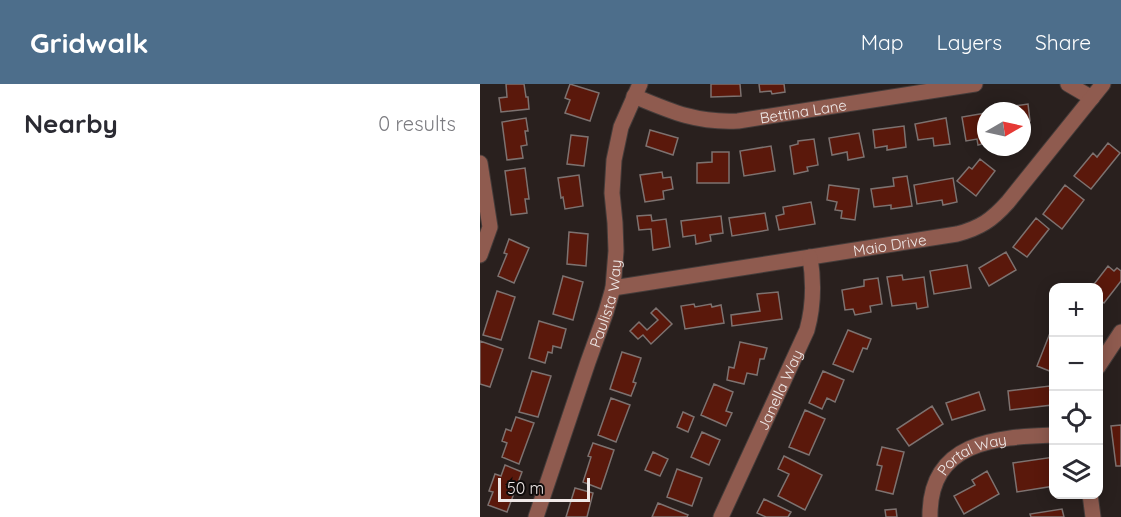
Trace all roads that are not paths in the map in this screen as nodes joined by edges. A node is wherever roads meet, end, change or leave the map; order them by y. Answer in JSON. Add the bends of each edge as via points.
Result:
{"nodes":[{"id":1,"x":975,"y":84,"type":"edge"},
{"id":2,"x":1068,"y":84,"type":"edge"},
{"id":3,"x":1103,"y":84,"type":"edge"},
{"id":4,"x":637,"y":90,"type":"edge"},
{"id":5,"x":1092,"y":98,"type":"junction"},
{"id":6,"x":480,"y":163,"type":"edge"},
{"id":7,"x":480,"y":255,"type":"edge"},
{"id":8,"x":810,"y":257,"type":"junction"},
{"id":9,"x":613,"y":288,"type":"junction"},
{"id":10,"x":1121,"y":332,"type":"edge"},
{"id":11,"x":1103,"y":359,"type":"edge"},
{"id":12,"x":1049,"y":435,"type":"edge"},
{"id":13,"x":1091,"y":499,"type":"edge"},
{"id":14,"x":536,"y":517,"type":"edge"},
{"id":15,"x":721,"y":517,"type":"edge"},
{"id":16,"x":930,"y":517,"type":"edge"},
{"id":17,"x":1093,"y":517,"type":"edge"}],
"edges":[{"from":1,"to":4,"type":"street","name":"Bettina Lane","via":[[729,122],[686,117]]},
{"from":2,"to":5,"type":"street"},
{"from":3,"to":5,"type":"street","name":"Maio Drive"},
{"from":4,"to":9,"type":"street","name":"Paulista Way","via":[[621,127],[614,160]]},
{"from":5,"to":8,"type":"street","name":"Maio Drive","via":[[1008,202],[986,223],[957,234]]},
{"from":6,"to":7,"type":"street","via":[[490,227]]},
{"from":8,"to":9,"type":"street","name":"Maio Drive"},
{"from":8,"to":15,"type":"street","name":"Janella Way","via":[[814,294],[807,330]]},
{"from":9,"to":14,"type":"street","name":"Paulista Way"},
{"from":10,"to":11,"type":"street"},
{"from":12,"to":16,"type":"street","name":"Portal Way","via":[[986,443],[951,459],[934,483]]},
{"from":13,"to":17,"type":"street"}]}
